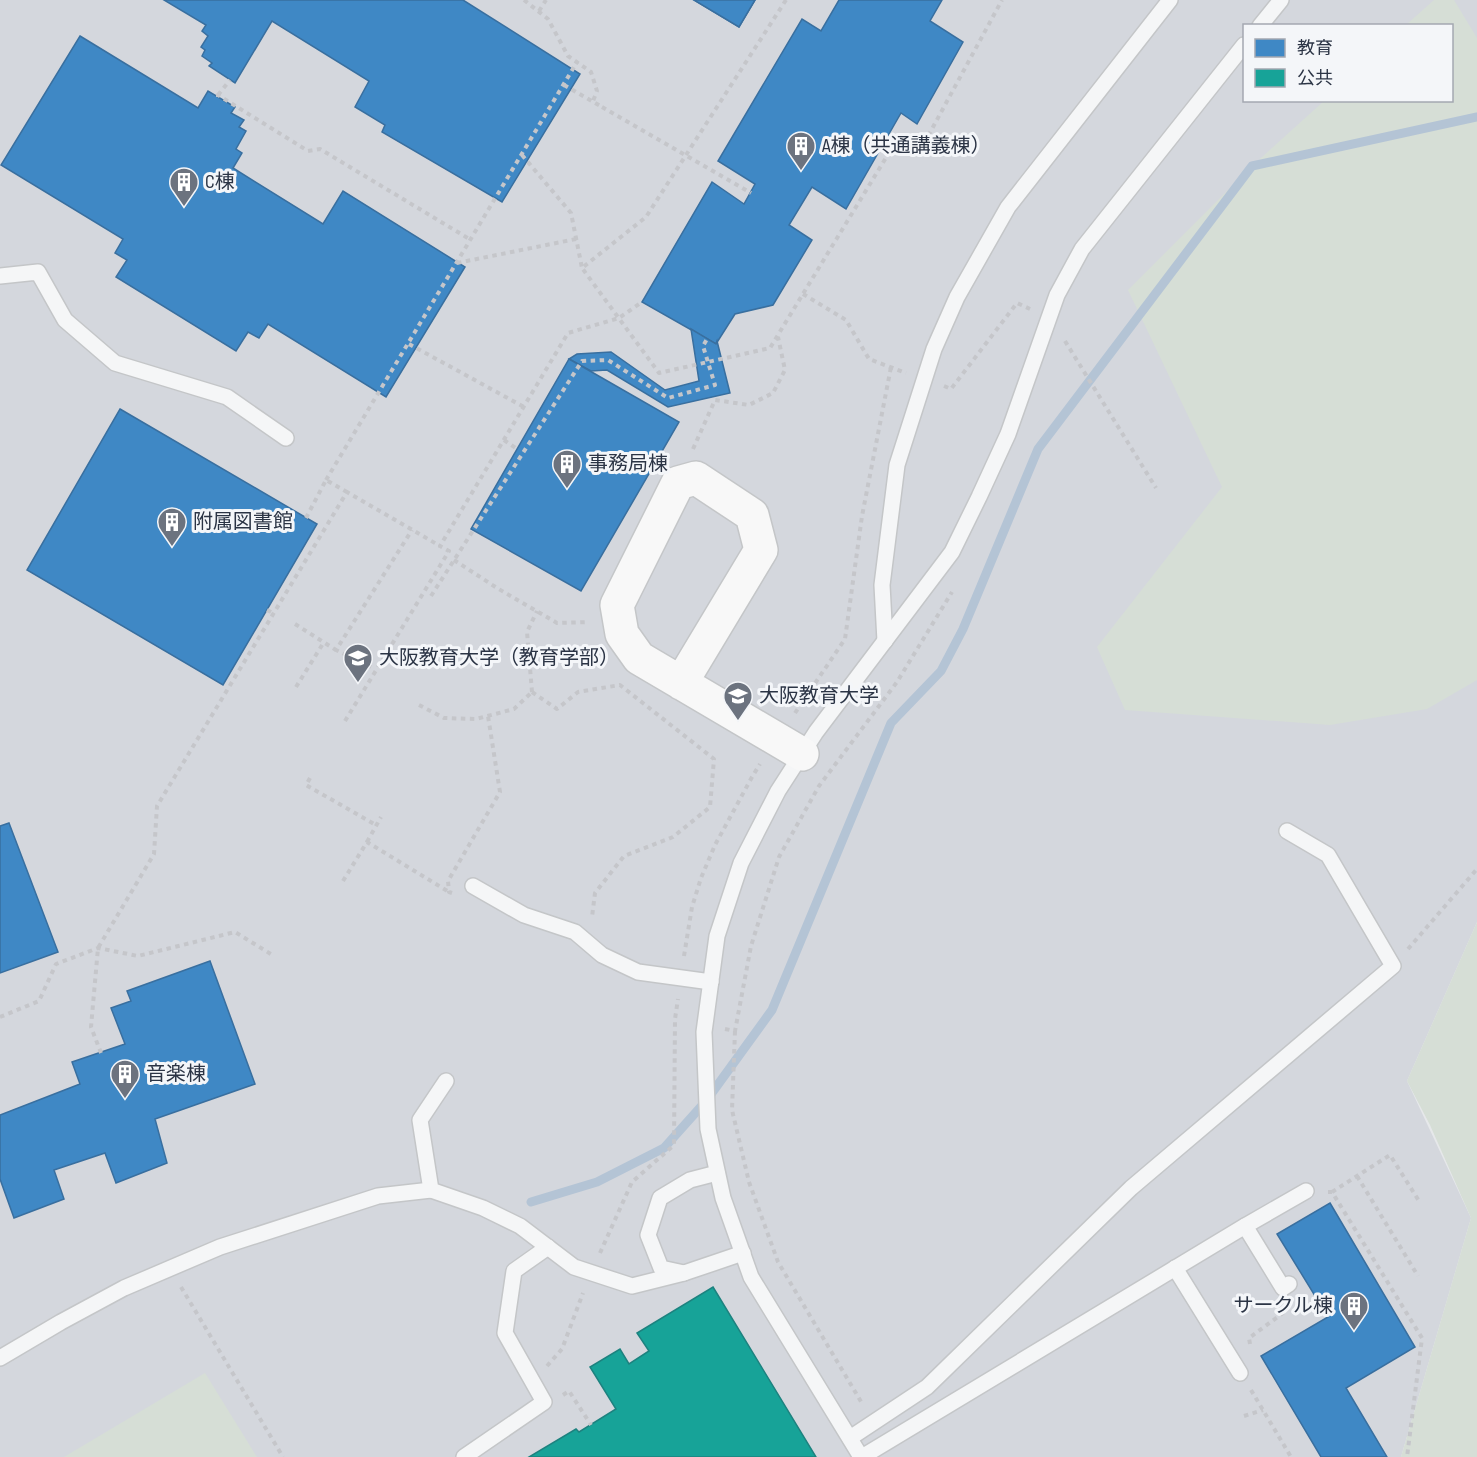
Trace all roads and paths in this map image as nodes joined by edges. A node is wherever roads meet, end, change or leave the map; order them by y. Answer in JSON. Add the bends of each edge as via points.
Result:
{"nodes":[{"id":1,"x":524,"y":0,"type":"edge"},
{"id":2,"x":546,"y":0,"type":"edge"},
{"id":3,"x":786,"y":0,"type":"edge"},
{"id":4,"x":1002,"y":0,"type":"edge"},
{"id":5,"x":1170,"y":0,"type":"edge"},
{"id":6,"x":1281,"y":0,"type":"edge"},
{"id":7,"x":539,"y":12,"type":"junction"},
{"id":8,"x":1262,"y":24,"type":"edge"},
{"id":9,"x":1243,"y":48,"type":"edge"},
{"id":10,"x":578,"y":62,"type":"junction"},
{"id":11,"x":230,"y":80,"type":"dead end"},
{"id":12,"x":564,"y":85,"type":"junction"},
{"id":13,"x":593,"y":101,"type":"junction"},
{"id":14,"x":522,"y":155,"type":"junction"},
{"id":15,"x":751,"y":193,"type":"dead end"},
{"id":16,"x":576,"y":239,"type":"junction"},
{"id":17,"x":471,"y":240,"type":"junction"},
{"id":18,"x":457,"y":262,"type":"junction"},
{"id":19,"x":582,"y":268,"type":"junction"},
{"id":20,"x":0,"y":276,"type":"edge"},
{"id":21,"x":803,"y":294,"type":"junction"},
{"id":22,"x":642,"y":302,"type":"dead end"},
{"id":23,"x":1032,"y":309,"type":"dead end"},
{"id":24,"x":619,"y":318,"type":"junction"},
{"id":25,"x":777,"y":336,"type":"junction"},
{"id":26,"x":707,"y":339,"type":"dead end"},
{"id":27,"x":408,"y":344,"type":"junction"},
{"id":28,"x":1070,"y":350,"type":"dead end"},
{"id":29,"x":708,"y":362,"type":"junction"},
{"id":30,"x":941,"y":386,"type":"dead end"},
{"id":31,"x":524,"y":407,"type":"junction"},
{"id":32,"x":286,"y":438,"type":"dead end"},
{"id":33,"x":698,"y":438,"type":"dead end"},
{"id":34,"x":504,"y":440,"type":"junction"},
{"id":35,"x":517,"y":449,"type":"dead end"},
{"id":36,"x":326,"y":480,"type":"junction"},
{"id":37,"x":1156,"y":488,"type":"dead end"},
{"id":38,"x":347,"y":492,"type":"junction"},
{"id":39,"x":306,"y":518,"type":"dead end"},
{"id":40,"x":412,"y":530,"type":"junction"},
{"id":41,"x":440,"y":546,"type":"junction"},
{"id":42,"x":454,"y":560,"type":"junction"},
{"id":43,"x":955,"y":588,"type":"dead end"},
{"id":44,"x":430,"y":596,"type":"dead end"},
{"id":45,"x":267,"y":610,"type":"dead end"},
{"id":46,"x":537,"y":611,"type":"junction"},
{"id":47,"x":273,"y":613,"type":"junction"},
{"id":48,"x":592,"y":622,"type":"dead end"},
{"id":49,"x":295,"y":624,"type":"dead end"},
{"id":50,"x":885,"y":641,"type":"junction"},
{"id":51,"x":324,"y":642,"type":"junction"},
{"id":52,"x":336,"y":650,"type":"junction"},
{"id":53,"x":370,"y":667,"type":"dead end"},
{"id":54,"x":681,"y":683,"type":"junction"},
{"id":55,"x":296,"y":687,"type":"dead end"},
{"id":56,"x":532,"y":692,"type":"junction"},
{"id":57,"x":419,"y":705,"type":"dead end"},
{"id":58,"x":489,"y":716,"type":"junction"},
{"id":59,"x":345,"y":722,"type":"dead end"},
{"id":60,"x":789,"y":722,"type":"dead end"},
{"id":61,"x":802,"y":754,"type":"junction"},
{"id":62,"x":763,"y":761,"type":"dead end"},
{"id":63,"x":310,"y":778,"type":"dead end"},
{"id":64,"x":381,"y":817,"type":"dead end"},
{"id":65,"x":376,"y":825,"type":"junction"},
{"id":66,"x":1287,"y":831,"type":"dead end"},
{"id":67,"x":367,"y":842,"type":"junction"},
{"id":68,"x":1477,"y":869,"type":"edge"},
{"id":69,"x":343,"y":881,"type":"dead end"},
{"id":70,"x":473,"y":886,"type":"dead end"},
{"id":71,"x":449,"y":892,"type":"junction"},
{"id":72,"x":459,"y":897,"type":"dead end"},
{"id":73,"x":589,"y":944,"type":"junction"},
{"id":74,"x":98,"y":948,"type":"junction"},
{"id":75,"x":274,"y":956,"type":"dead end"},
{"id":76,"x":683,"y":966,"type":"dead end"},
{"id":77,"x":1393,"y":966,"type":"junction"},
{"id":78,"x":711,"y":982,"type":"junction"},
{"id":79,"x":678,"y":996,"type":"dead end"},
{"id":80,"x":0,"y":1017,"type":"edge"},
{"id":81,"x":720,"y":1028,"type":"dead end"},
{"id":82,"x":735,"y":1031,"type":"junction"},
{"id":83,"x":101,"y":1053,"type":"dead end"},
{"id":84,"x":446,"y":1081,"type":"dead end"},
{"id":85,"x":717,"y":1173,"type":"junction"},
{"id":86,"x":1356,"y":1176,"type":"junction"},
{"id":87,"x":431,"y":1190,"type":"junction"},
{"id":88,"x":1306,"y":1191,"type":"joint"},
{"id":89,"x":1332,"y":1192,"type":"junction"},
{"id":90,"x":1419,"y":1202,"type":"dead end"},
{"id":91,"x":1245,"y":1226,"type":"junction"},
{"id":92,"x":548,"y":1247,"type":"junction"},
{"id":93,"x":743,"y":1253,"type":"junction"},
{"id":94,"x":600,"y":1255,"type":"dead end"},
{"id":95,"x":170,"y":1268,"type":"junction"},
{"id":96,"x":1175,"y":1268,"type":"junction"},
{"id":97,"x":684,"y":1272,"type":"junction"},
{"id":98,"x":1418,"y":1276,"type":"dead end"},
{"id":99,"x":1286,"y":1286,"type":"joint"},
{"id":100,"x":579,"y":1303,"type":"dead end"},
{"id":101,"x":562,"y":1348,"type":"dead end"},
{"id":102,"x":0,"y":1358,"type":"edge"},
{"id":103,"x":1240,"y":1373,"type":"junction"},
{"id":104,"x":1263,"y":1410,"type":"junction"},
{"id":105,"x":1244,"y":1416,"type":"dead end"},
{"id":106,"x":850,"y":1438,"type":"junction"},
{"id":107,"x":885,"y":1443,"type":"junction"},
{"id":108,"x":283,"y":1457,"type":"edge"},
{"id":109,"x":464,"y":1457,"type":"edge"},
{"id":110,"x":861,"y":1457,"type":"edge"},
{"id":111,"x":1291,"y":1457,"type":"edge"},
{"id":112,"x":1407,"y":1457,"type":"edge"}],
"edges":[{"from":1,"to":7,"type":"path"},
{"from":2,"to":7,"type":"path"},
{"from":3,"to":19,"type":"path","via":[[646,217]]},
{"from":4,"to":21,"type":"path","via":[[920,151],[898,138]]},
{"from":5,"to":50,"type":"lane","via":[[1008,207],[957,297],[934,349],[897,465],[882,585]]},
{"from":6,"to":8,"type":"lane"},
{"from":7,"to":10,"type":"path","via":[[548,19],[568,56]]},
{"from":9,"to":50,"type":"lane","via":[[1082,249],[1057,295],[1008,434],[952,552]]},
{"from":10,"to":12,"type":"path"},
{"from":10,"to":13,"type":"path","via":[[591,72],[597,91]]},
{"from":11,"to":17,"type":"path","via":[[218,96],[308,151],[320,150]]},
{"from":12,"to":13,"type":"path"},
{"from":12,"to":14,"type":"path"},
{"from":13,"to":15,"type":"path","bridge":true},
{"from":14,"to":16,"type":"path","via":[[571,213]]},
{"from":14,"to":17,"type":"path"},
{"from":16,"to":18,"type":"path"},
{"from":16,"to":19,"type":"path"},
{"from":17,"to":18,"type":"path"},
{"from":18,"to":27,"type":"path"},
{"from":19,"to":24,"type":"path"},
{"from":20,"to":32,"type":"lane","via":[[38,272],[65,320],[115,363],[227,397]]},
{"from":21,"to":25,"type":"path"},
{"from":21,"to":60,"type":"path","via":[[846,320],[869,359],[893,368],[862,516],[845,639]]},
{"from":22,"to":24,"type":"path"},
{"from":23,"to":30,"type":"path","via":[[1017,303],[951,389]]},
{"from":24,"to":29,"type":"path","via":[[659,373]]},
{"from":24,"to":31,"type":"path","via":[[568,333]]},
{"from":25,"to":29,"type":"path","via":[[770,348]]},
{"from":25,"to":33,"type":"path","via":[[785,370],[773,393],[749,405],[715,400]]},
{"from":26,"to":29,"type":"path","via":[[703,346]]},
{"from":27,"to":31,"type":"path"},
{"from":27,"to":36,"type":"path"},
{"from":28,"to":37,"type":"path"},
{"from":29,"to":42,"type":"path","via":[[715,385],[668,398],[608,360],[582,361]]},
{"from":31,"to":34,"type":"path"},
{"from":34,"to":35,"type":"path"},
{"from":34,"to":41,"type":"path"},
{"from":36,"to":38,"type":"path"},
{"from":36,"to":39,"type":"path"},
{"from":38,"to":40,"type":"path"},
{"from":38,"to":47,"type":"path"},
{"from":40,"to":41,"type":"path"},
{"from":40,"to":52,"type":"path"},
{"from":41,"to":59,"type":"path","via":[[448,551]]},
{"from":42,"to":44,"type":"path"},
{"from":42,"to":46,"type":"path"},
{"from":43,"to":82,"type":"path","via":[[897,682],[819,786],[779,857],[751,946]]},
{"from":45,"to":47,"type":"path"},
{"from":46,"to":48,"type":"path","via":[[557,623]]},
{"from":46,"to":56,"type":"path","via":[[527,632]]},
{"from":47,"to":74,"type":"path","via":[[157,806],[154,854]]},
{"from":49,"to":51,"type":"path"},
{"from":50,"to":61,"type":"lane"},
{"from":51,"to":52,"type":"path"},
{"from":51,"to":55,"type":"path"},
{"from":52,"to":53,"type":"path"},
{"from":54,"to":54,"type":"street","via":[[639,658],[622,634],[617,604],[678,483],[696,478],[752,515],[761,550]]},
{"from":54,"to":61,"type":"street"},
{"from":56,"to":58,"type":"path","via":[[514,708]]},
{"from":56,"to":73,"type":"path","via":[[557,709],[578,693],[620,685],[714,759],[710,807],[674,837],[624,856],[595,893]]},
{"from":57,"to":58,"type":"path","via":[[444,718]]},
{"from":58,"to":71,"type":"path","via":[[500,792],[448,881]]},
{"from":61,"to":78,"type":"lane","via":[[741,863],[717,936]]},
{"from":62,"to":76,"type":"path","via":[[715,845],[701,878],[692,907]]},
{"from":63,"to":65,"type":"path","via":[[306,785]]},
{"from":64,"to":65,"type":"path"},
{"from":65,"to":67,"type":"path"},
{"from":66,"to":77,"type":"lane","via":[[1328,855]]},
{"from":67,"to":69,"type":"path"},
{"from":67,"to":71,"type":"path"},
{"from":68,"to":77,"type":"path"},
{"from":70,"to":73,"type":"lane","via":[[524,915],[575,932]]},
{"from":71,"to":72,"type":"path"},
{"from":73,"to":78,"type":"lane","via":[[602,955],[638,972]]},
{"from":74,"to":75,"type":"path","via":[[138,956],[235,932]]},
{"from":74,"to":80,"type":"path","via":[[56,964],[39,1001]]},
{"from":74,"to":83,"type":"path","via":[[91,1027]]},
{"from":77,"to":106,"type":"lane","via":[[1131,1188],[927,1387]]},
{"from":78,"to":85,"type":"lane","via":[[704,1032],[708,1129]]},
{"from":79,"to":94,"type":"path","via":[[674,1145],[632,1182]]},
{"from":81,"to":82,"type":"path"},
{"from":82,"to":107,"type":"path","via":[[732,1110],[750,1182],[778,1262]]},
{"from":84,"to":87,"type":"lane","via":[[420,1119]]},
{"from":85,"to":93,"type":"lane"},
{"from":85,"to":97,"type":"lane","via":[[690,1180],[660,1198],[657,1207],[648,1235],[661,1268]]},
{"from":86,"to":89,"type":"path"},
{"from":86,"to":90,"type":"path","via":[[1390,1155]]},
{"from":86,"to":98,"type":"path"},
{"from":87,"to":92,"type":"lane","via":[[520,1226]]},
{"from":87,"to":95,"type":"lane","via":[[378,1196],[220,1247]]},
{"from":88,"to":89,"type":"path"},
{"from":88,"to":91,"type":"lane"},
{"from":89,"to":112,"type":"path","via":[[1422,1338]]},
{"from":91,"to":96,"type":"lane"},
{"from":91,"to":99,"type":"lane"},
{"from":92,"to":97,"type":"lane","via":[[574,1267],[632,1286]]},
{"from":92,"to":109,"type":"lane","via":[[514,1271],[505,1333],[544,1402]]},
{"from":93,"to":97,"type":"lane"},
{"from":93,"to":106,"type":"lane","via":[[751,1277]]},
{"from":95,"to":102,"type":"lane","via":[[124,1288]]},
{"from":95,"to":108,"type":"path"},
{"from":96,"to":103,"type":"lane"},
{"from":96,"to":107,"type":"lane"},
{"from":99,"to":103,"type":"path","via":[[1283,1313],[1249,1338],[1256,1364]]},
{"from":100,"to":101,"type":"path"},
{"from":103,"to":104,"type":"path"},
{"from":104,"to":105,"type":"path"},
{"from":104,"to":111,"type":"path"},
{"from":106,"to":110,"type":"lane"},
{"from":107,"to":110,"type":"lane"}]}
